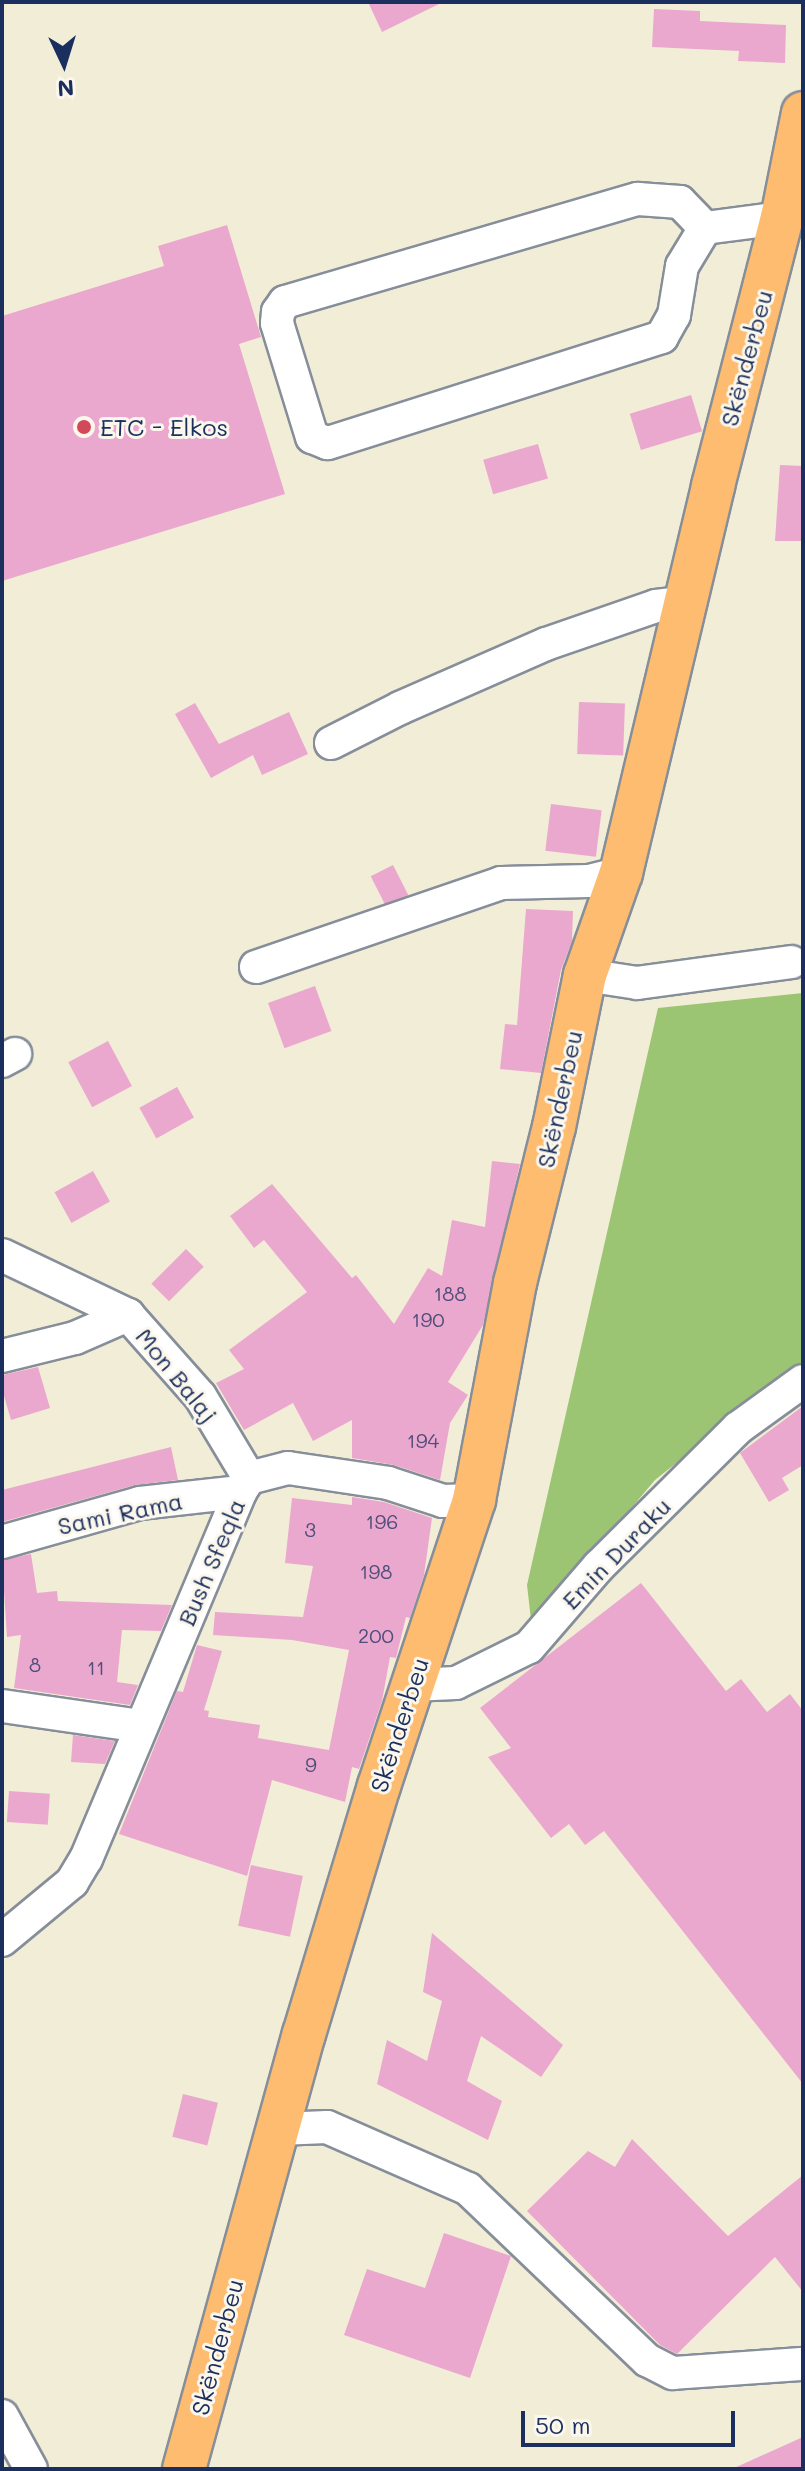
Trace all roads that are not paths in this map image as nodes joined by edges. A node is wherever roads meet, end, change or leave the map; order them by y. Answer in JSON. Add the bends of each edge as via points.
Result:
{"nodes":[{"id":1,"x":803,"y":113,"type":"edge"},
{"id":2,"x":782,"y":218,"type":"junction"},
{"id":3,"x":705,"y":228,"type":"junction"},
{"id":4,"x":688,"y":602,"type":"junction"},
{"id":5,"x":331,"y":743,"type":"dead end"},
{"id":6,"x":621,"y":873,"type":"junction"},
{"id":7,"x":792,"y":962,"type":"dead end"},
{"id":8,"x":256,"y":967,"type":"dead end"},
{"id":9,"x":585,"y":975,"type":"junction"},
{"id":10,"x":2,"y":1255,"type":"edge"},
{"id":11,"x":128,"y":1315,"type":"junction"},
{"id":12,"x":2,"y":1356,"type":"edge"},
{"id":13,"x":803,"y":1381,"type":"edge"},
{"id":14,"x":244,"y":1485,"type":"junction"},
{"id":15,"x":474,"y":1500,"type":"junction"},
{"id":16,"x":2,"y":1542,"type":"edge"},
{"id":17,"x":411,"y":1685,"type":"junction"},
{"id":18,"x":2,"y":1706,"type":"edge"},
{"id":19,"x":141,"y":1726,"type":"junction"},
{"id":20,"x":2,"y":1940,"type":"edge"},
{"id":21,"x":279,"y":2129,"type":"junction"},
{"id":22,"x":803,"y":2364,"type":"edge"},
{"id":23,"x":2,"y":2416,"type":"edge"},
{"id":24,"x":31,"y":2469,"type":"edge"},
{"id":25,"x":184,"y":2469,"type":"edge"}],
"edges":[{"from":1,"to":2,"type":"main road","name":"Skënderbeu"},
{"from":2,"to":3,"type":"street"},
{"from":2,"to":4,"type":"main road","name":"Skënderbeu"},
{"from":3,"to":3,"type":"street","via":[[680,202],[638,199],[285,302],[277,323],[312,437],[327,443],[662,337],[674,315],[682,266]]},
{"from":4,"to":5,"type":"street","via":[[656,606],[546,644]]},
{"from":4,"to":6,"type":"main road","name":"Skënderbeu"},
{"from":6,"to":8,"type":"street","via":[[589,881],[501,883]]},
{"from":6,"to":9,"type":"main road","name":"Skënderbeu"},
{"from":7,"to":9,"type":"street","via":[[637,983]]},
{"from":9,"to":15,"type":"main road","name":"Skënderbeu","via":[[515,1283]]},
{"from":10,"to":11,"type":"street","name":"Mon Balaj"},
{"from":11,"to":12,"type":"street","name":"Mon Balaj","via":[[75,1338]]},
{"from":11,"to":14,"type":"street","name":"Mon Balaj","via":[[200,1396]]},
{"from":13,"to":17,"type":"street","name":"Emin Duraku","via":[[738,1428],[599,1566],[529,1647],[456,1683]]},
{"from":14,"to":15,"type":"street","name":"Bush Sfeqla","via":[[288,1468],[388,1483],[443,1501]]},
{"from":14,"to":16,"type":"street","name":"Sami Rama","via":[[140,1503]]},
{"from":14,"to":19,"type":"street","name":"Bush Sfeqla"},
{"from":15,"to":17,"type":"main road","name":"Skënderbeu"},
{"from":17,"to":21,"type":"main road","name":"Skënderbeu"},
{"from":18,"to":19,"type":"street"},
{"from":19,"to":20,"type":"street","name":"Bush Sfeqla","via":[[72,1882]]},
{"from":21,"to":22,"type":"street","via":[[327,2127],[468,2189],[647,2360],[673,2373]]},
{"from":21,"to":25,"type":"main road","name":"Skënderbeu"},
{"from":23,"to":24,"type":"street"}]}
